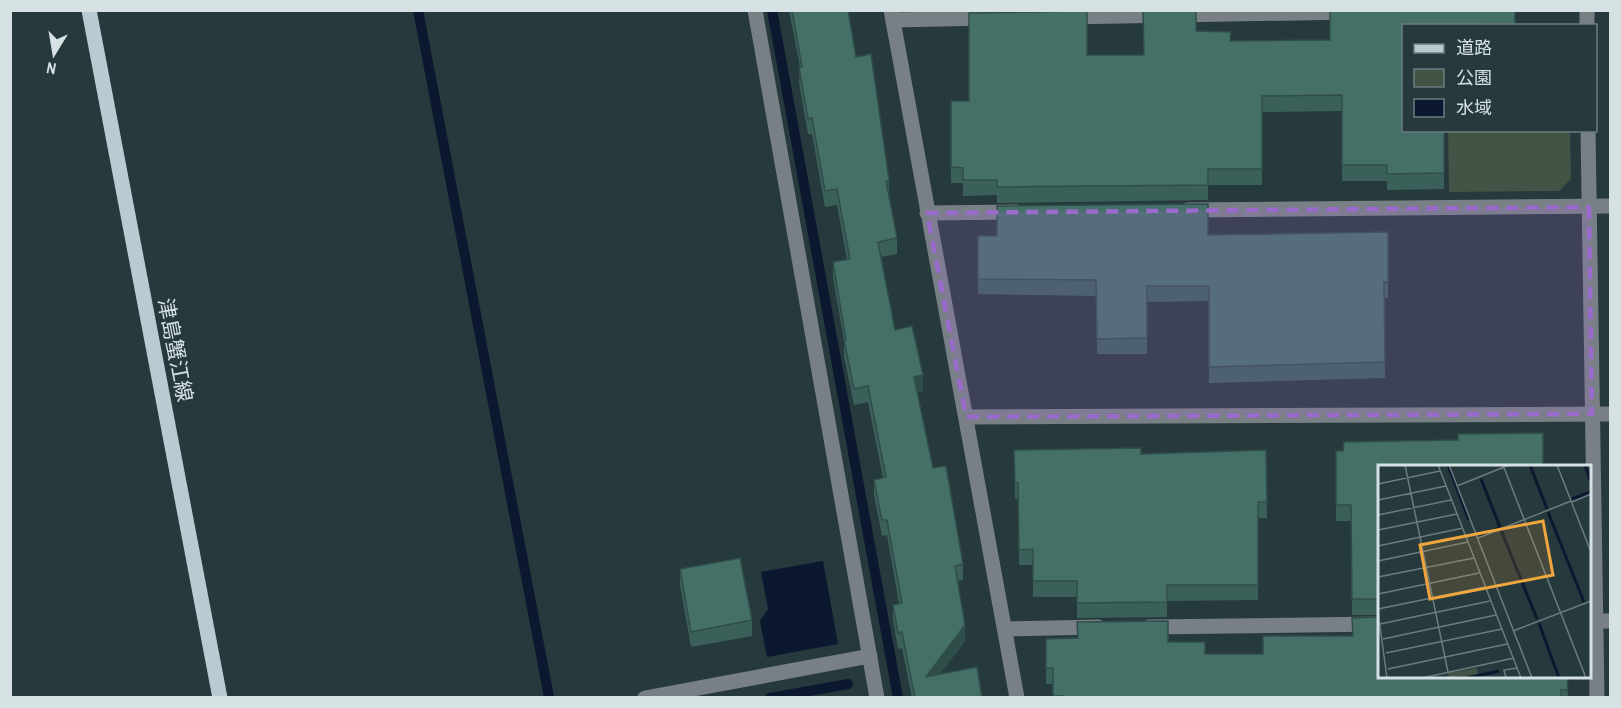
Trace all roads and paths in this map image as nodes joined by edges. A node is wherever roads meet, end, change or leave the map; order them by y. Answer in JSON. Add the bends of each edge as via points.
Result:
{"nodes":[{"id":1,"x":89,"y":10,"type":"edge"},
{"id":2,"x":755,"y":10,"type":"edge"},
{"id":3,"x":1360,"y":12,"type":"edge"},
{"id":4,"x":892,"y":15,"type":"edge"},
{"id":5,"x":1049,"y":17,"type":"edge"},
{"id":6,"x":1001,"y":18,"type":"edge"},
{"id":7,"x":1588,"y":132,"type":"edge"},
{"id":8,"x":1611,"y":206,"type":"edge"},
{"id":9,"x":1589,"y":207,"type":"junction"},
{"id":10,"x":1175,"y":210,"type":"edge"},
{"id":11,"x":1033,"y":212,"type":"edge"},
{"id":12,"x":927,"y":213,"type":"junction"},
{"id":13,"x":1592,"y":414,"type":"junction"},
{"id":14,"x":1611,"y":414,"type":"edge"},
{"id":15,"x":966,"y":417,"type":"junction"},
{"id":16,"x":1599,"y":621,"type":"edge"},
{"id":17,"x":1378,"y":624,"type":"edge"},
{"id":18,"x":1112,"y":627,"type":"edge"},
{"id":19,"x":1136,"y":627,"type":"edge"},
{"id":20,"x":1005,"y":628,"type":"junction"},
{"id":21,"x":870,"y":656,"type":"junction"},
{"id":22,"x":220,"y":698,"type":"edge"},
{"id":23,"x":645,"y":698,"type":"edge"},
{"id":24,"x":877,"y":698,"type":"edge"},
{"id":25,"x":1017,"y":698,"type":"edge"},
{"id":26,"x":1597,"y":698,"type":"edge"}],
"edges":[{"from":1,"to":22,"type":"main road","name":"津島蟹江線"},
{"from":2,"to":21,"type":"street"},
{"from":3,"to":5,"type":"street"},
{"from":4,"to":6,"type":"street"},
{"from":4,"to":12,"type":"street"},
{"from":7,"to":9,"type":"street"},
{"from":8,"to":9,"type":"street"},
{"from":9,"to":10,"type":"street"},
{"from":9,"to":13,"type":"street"},
{"from":11,"to":12,"type":"street"},
{"from":12,"to":15,"type":"street"},
{"from":13,"to":14,"type":"street"},
{"from":13,"to":15,"type":"street"},
{"from":13,"to":16,"type":"street"},
{"from":15,"to":20,"type":"street"},
{"from":16,"to":26,"type":"street"},
{"from":17,"to":19,"type":"street"},
{"from":18,"to":20,"type":"street"},
{"from":20,"to":25,"type":"street"},
{"from":21,"to":23,"type":"street"},
{"from":21,"to":24,"type":"street"}]}
